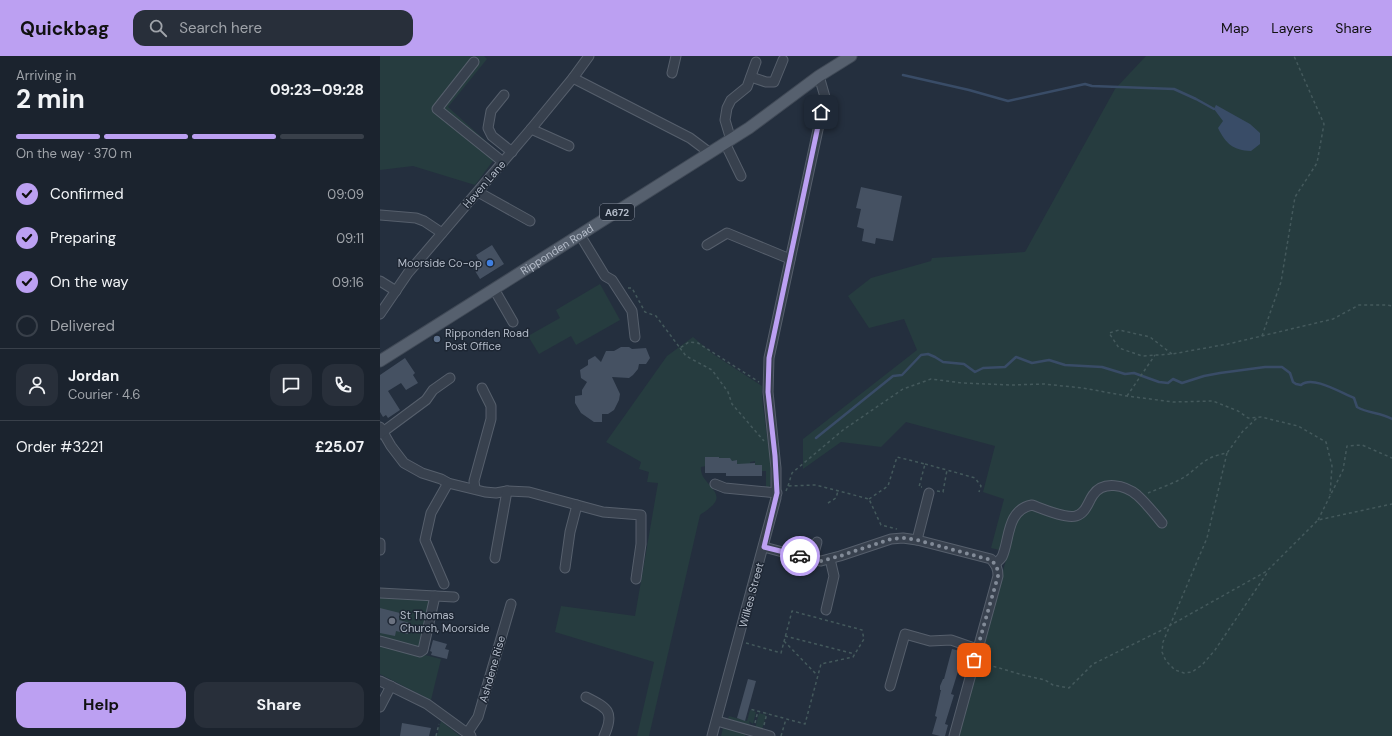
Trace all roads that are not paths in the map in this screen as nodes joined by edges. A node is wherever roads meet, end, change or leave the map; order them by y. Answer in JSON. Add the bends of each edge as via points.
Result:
{"nodes":[{"id":1,"x":589,"y":56,"type":"edge"},
{"id":2,"x":676,"y":56,"type":"edge"},
{"id":3,"x":851,"y":56,"type":"edge"},
{"id":4,"x":783,"y":60,"type":"dead end"},
{"id":5,"x":474,"y":62,"type":"dead end"},
{"id":6,"x":756,"y":62,"type":"dead end"},
{"id":7,"x":672,"y":73,"type":"dead end"},
{"id":8,"x":819,"y":76,"type":"junction"},
{"id":9,"x":751,"y":77,"type":"junction"},
{"id":10,"x":573,"y":78,"type":"junction"},
{"id":11,"x":504,"y":95,"type":"dead end"},
{"id":12,"x":531,"y":129,"type":"junction"},
{"id":13,"x":728,"y":142,"type":"junction"},
{"id":14,"x":569,"y":146,"type":"dead end"},
{"id":15,"x":512,"y":152,"type":"junction"},
{"id":16,"x":710,"y":153,"type":"junction"},
{"id":17,"x":503,"y":162,"type":"junction"},
{"id":18,"x":741,"y":176,"type":"dead end"},
{"id":19,"x":478,"y":192,"type":"junction"},
{"id":20,"x":380,"y":215,"type":"edge"},
{"id":21,"x":530,"y":221,"type":"dead end"},
{"id":22,"x":442,"y":233,"type":"junction"},
{"id":23,"x":580,"y":235,"type":"junction"},
{"id":24,"x":707,"y":246,"type":"dead end"},
{"id":25,"x":790,"y":259,"type":"junction"},
{"id":26,"x":380,"y":281,"type":"edge"},
{"id":27,"x":494,"y":289,"type":"junction"},
{"id":28,"x":396,"y":290,"type":"junction"},
{"id":29,"x":380,"y":314,"type":"edge"},
{"id":30,"x":513,"y":322,"type":"dead end"},
{"id":31,"x":635,"y":337,"type":"dead end"},
{"id":32,"x":380,"y":361,"type":"edge"},
{"id":33,"x":450,"y":378,"type":"dead end"},
{"id":34,"x":482,"y":388,"type":"dead end"},
{"id":35,"x":381,"y":431,"type":"edge"},
{"id":36,"x":448,"y":483,"type":"junction"},
{"id":37,"x":715,"y":484,"type":"dead end"},
{"id":38,"x":475,"y":490,"type":"junction"},
{"id":39,"x":507,"y":491,"type":"junction"},
{"id":40,"x":930,"y":491,"type":"road end"},
{"id":41,"x":777,"y":493,"type":"junction"},
{"id":42,"x":577,"y":506,"type":"junction"},
{"id":43,"x":1162,"y":523,"type":"dead end"},
{"id":44,"x":917,"y":540,"type":"junction"},
{"id":45,"x":817,"y":542,"type":"dead end"},
{"id":46,"x":380,"y":543,"type":"edge"},
{"id":47,"x":764,"y":547,"type":"junction"},
{"id":48,"x":380,"y":550,"type":"edge"},
{"id":49,"x":495,"y":558,"type":"dead end"},
{"id":50,"x":830,"y":559,"type":"junction"},
{"id":51,"x":812,"y":560,"type":"junction"},
{"id":52,"x":995,"y":564,"type":"junction"},
{"id":53,"x":566,"y":568,"type":"dead end"},
{"id":54,"x":636,"y":579,"type":"dead end"},
{"id":55,"x":444,"y":584,"type":"dead end"},
{"id":56,"x":380,"y":593,"type":"edge"},
{"id":57,"x":435,"y":596,"type":"junction"},
{"id":58,"x":454,"y":597,"type":"dead end"},
{"id":59,"x":511,"y":604,"type":"dead end"},
{"id":60,"x":826,"y":610,"type":"dead end"},
{"id":61,"x":380,"y":640,"type":"edge"},
{"id":62,"x":977,"y":648,"type":"junction"},
{"id":63,"x":380,"y":680,"type":"edge"},
{"id":64,"x":391,"y":686,"type":"junction"},
{"id":65,"x":890,"y":686,"type":"dead end"},
{"id":66,"x":586,"y":697,"type":"dead end"},
{"id":67,"x":380,"y":707,"type":"edge"},
{"id":68,"x":717,"y":720,"type":"junction"},
{"id":69,"x":469,"y":734,"type":"edge"},
{"id":70,"x":762,"y":734,"type":"edge"},
{"id":71,"x":604,"y":736,"type":"edge"},
{"id":72,"x":712,"y":736,"type":"edge"},
{"id":73,"x":954,"y":736,"type":"edge"}],
"edges":[{"from":1,"to":10,"type":"street","name":"Haven Lane"},
{"from":2,"to":7,"type":"street"},
{"from":3,"to":8,"type":"main road","name":"Ripponden Road","number":"A672"},
{"from":4,"to":9,"type":"street","via":[[774,82]]},
{"from":5,"to":17,"type":"street","via":[[437,109]]},
{"from":6,"to":9,"type":"street"},
{"from":8,"to":13,"type":"main road","name":"Ripponden Road","number":"A672"},
{"from":8,"to":25,"type":"street","name":"Wilkes Street","via":[[824,98]]},
{"from":9,"to":13,"type":"street","via":[[747,87],[731,100],[727,108],[725,120]]},
{"from":10,"to":12,"type":"street","name":"Haven Lane"},
{"from":10,"to":16,"type":"street","via":[[690,138]]},
{"from":11,"to":15,"type":"street","via":[[491,111],[488,128],[492,136]]},
{"from":12,"to":14,"type":"street"},
{"from":12,"to":15,"type":"street","name":"Haven Lane"},
{"from":13,"to":16,"type":"main road","name":"Ripponden Road","number":"A672"},
{"from":13,"to":18,"type":"street"},
{"from":15,"to":17,"type":"street","name":"Haven Lane"},
{"from":16,"to":23,"type":"main road","name":"Ripponden Road","number":"A672"},
{"from":17,"to":19,"type":"street","name":"Haven Lane"},
{"from":19,"to":21,"type":"street"},
{"from":19,"to":22,"type":"street","name":"Haven Lane"},
{"from":20,"to":22,"type":"street","via":[[416,218]]},
{"from":22,"to":28,"type":"street","name":"Haven Lane"},
{"from":23,"to":27,"type":"main road","name":"Ripponden Road","number":"A672"},
{"from":23,"to":31,"type":"street","via":[[605,276],[612,280],[632,311]]},
{"from":24,"to":25,"type":"street","via":[[727,233]]},
{"from":25,"to":41,"type":"street","name":"Wilkes Street","via":[[769,358],[768,386]]},
{"from":26,"to":28,"type":"street"},
{"from":27,"to":30,"type":"street"},
{"from":27,"to":32,"type":"main road","name":"Ripponden Road","number":"A672"},
{"from":28,"to":29,"type":"street","name":"Haven Lane"},
{"from":33,"to":35,"type":"street","via":[[433,390],[426,400]]},
{"from":34,"to":38,"type":"street","via":[[491,406],[491,419],[474,481]]},
{"from":35,"to":36,"type":"street","via":[[404,463]]},
{"from":36,"to":38,"type":"street"},
{"from":36,"to":55,"type":"street","via":[[431,513],[425,540]]},
{"from":37,"to":41,"type":"street","via":[[725,488]]},
{"from":38,"to":39,"type":"street","via":[[496,493]]},
{"from":39,"to":42,"type":"street","via":[[529,492]]},
{"from":39,"to":49,"type":"street"},
{"from":40,"to":44,"type":"street"},
{"from":41,"to":47,"type":"street","name":"Wilkes Street"},
{"from":42,"to":53,"type":"street","via":[[570,532]]},
{"from":42,"to":54,"type":"street","via":[[603,512],[641,515],[641,544]]},
{"from":43,"to":52,"type":"street","via":[[1136,494],[1113,485],[1098,488],[1085,510],[1079,515],[1071,517],[1032,505],[1020,510],[1008,534],[1002,558]]},
{"from":44,"to":50,"type":"street","via":[[891,539]]},
{"from":44,"to":52,"type":"street","via":[[991,560]]},
{"from":45,"to":51,"type":"street"},
{"from":46,"to":48,"type":"street"},
{"from":47,"to":51,"type":"street"},
{"from":47,"to":68,"type":"street","name":"Wilkes Street"},
{"from":50,"to":51,"type":"street"},
{"from":50,"to":60,"type":"street","via":[[834,576]]},
{"from":52,"to":62,"type":"street","via":[[998,576]]},
{"from":56,"to":57,"type":"street"},
{"from":57,"to":58,"type":"street"},
{"from":57,"to":61,"type":"street","via":[[423,650],[420,652]]},
{"from":59,"to":69,"type":"street","name":"Ashdene Rise","via":[[478,717]]},
{"from":62,"to":65,"type":"street","via":[[950,640],[930,641],[905,634]]},
{"from":62,"to":73,"type":"street"},
{"from":63,"to":64,"type":"street"},
{"from":64,"to":67,"type":"street"},
{"from":64,"to":69,"type":"street","via":[[427,704]]},
{"from":66,"to":71,"type":"street","via":[[604,707],[609,714],[609,725]]},
{"from":68,"to":70,"type":"street"},
{"from":68,"to":72,"type":"street","name":"Wilkes Street"}]}
